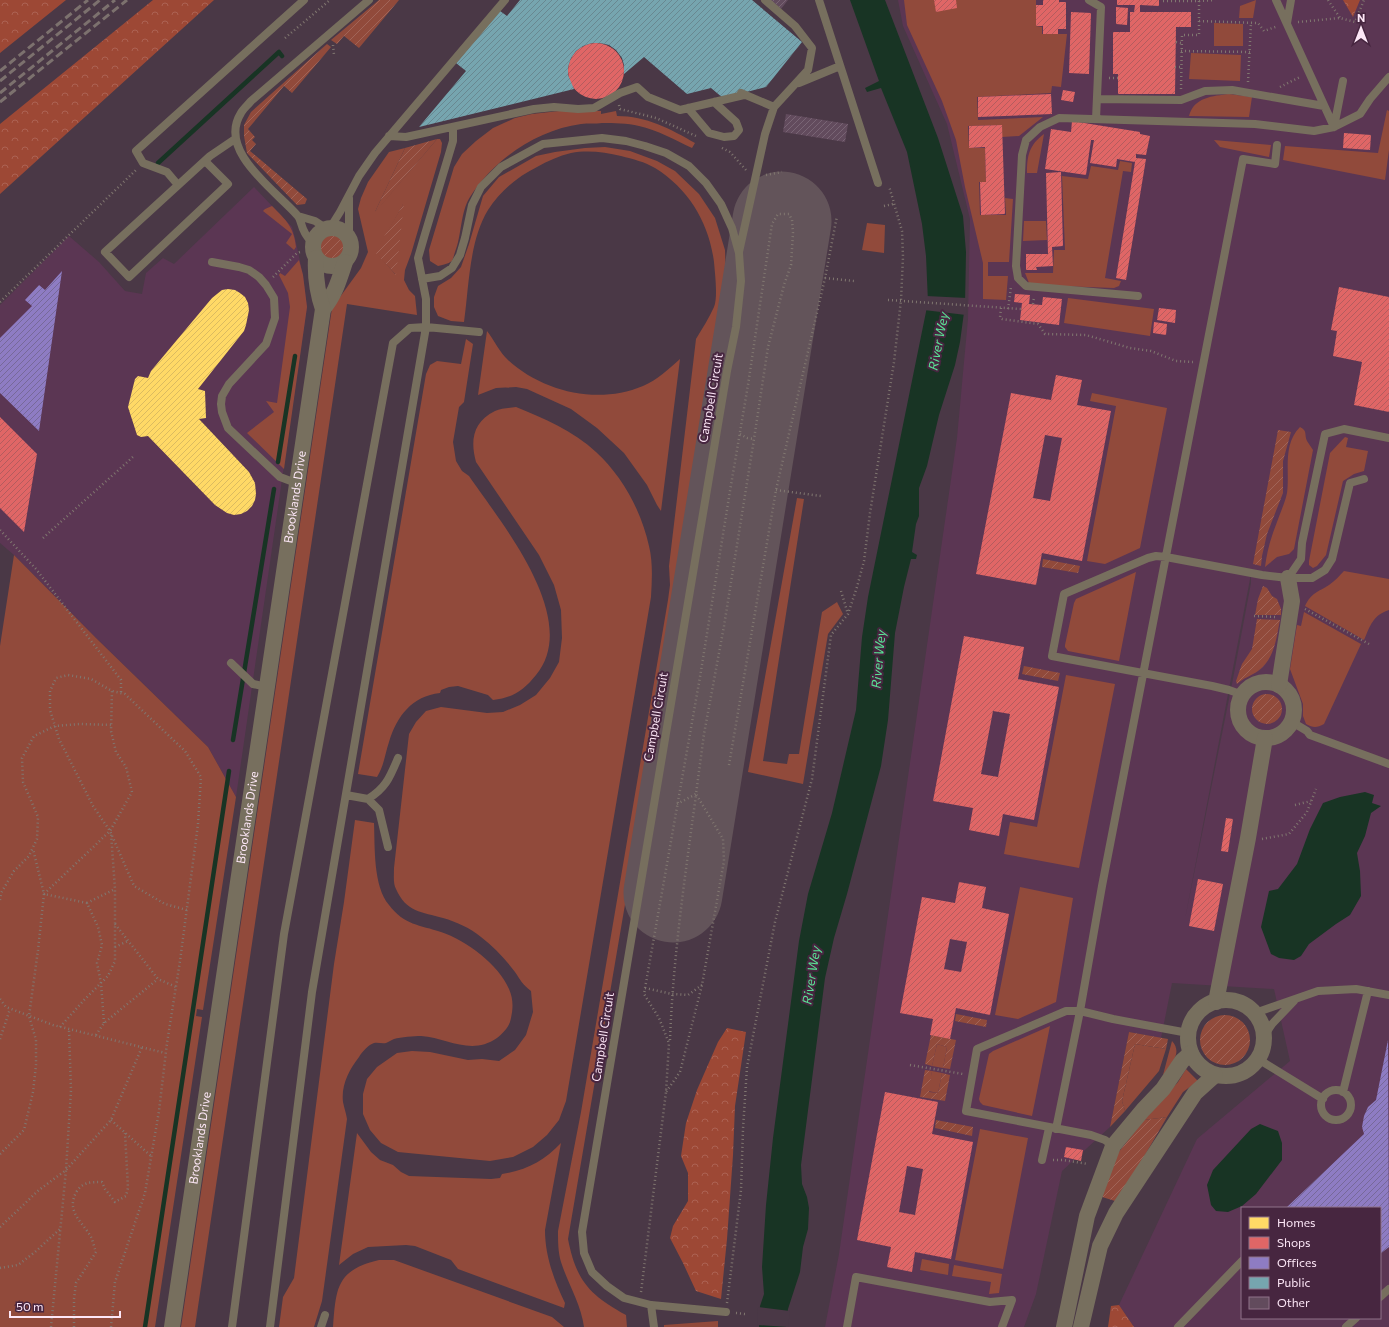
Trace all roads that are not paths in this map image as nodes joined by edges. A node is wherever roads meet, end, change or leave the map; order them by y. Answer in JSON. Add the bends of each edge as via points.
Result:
{"nodes":[{"id":1,"x":304,"y":0,"type":"edge"},
{"id":2,"x":369,"y":0,"type":"edge"},
{"id":3,"x":505,"y":0,"type":"edge"},
{"id":4,"x":765,"y":0,"type":"edge"},
{"id":5,"x":819,"y":0,"type":"edge"},
{"id":6,"x":1089,"y":0,"type":"edge"},
{"id":7,"x":1276,"y":0,"type":"edge"},
{"id":8,"x":1291,"y":0,"type":"edge"},
{"id":9,"x":1287,"y":23,"type":"junction"},
{"id":10,"x":840,"y":66,"type":"junction"},
{"id":11,"x":1389,"y":77,"type":"edge"},
{"id":12,"x":1343,"y":81,"type":"dead end"},
{"id":13,"x":796,"y":84,"type":"junction"},
{"id":14,"x":1097,"y":99,"type":"junction"},
{"id":15,"x":714,"y":102,"type":"junction"},
{"id":16,"x":1324,"y":106,"type":"junction"},
{"id":17,"x":774,"y":107,"type":"junction"},
{"id":18,"x":688,"y":108,"type":"junction"},
{"id":19,"x":1096,"y":119,"type":"junction"},
{"id":20,"x":453,"y":127,"type":"junction"},
{"id":21,"x":1334,"y":127,"type":"junction"},
{"id":22,"x":389,"y":136,"type":"junction"},
{"id":23,"x":235,"y":139,"type":"junction"},
{"id":24,"x":1277,"y":145,"type":"dead end"},
{"id":25,"x":205,"y":161,"type":"junction"},
{"id":26,"x":878,"y":183,"type":"dead end"},
{"id":27,"x":178,"y":185,"type":"junction"},
{"id":28,"x":349,"y":195,"type":"junction"},
{"id":29,"x":298,"y":216,"type":"junction"},
{"id":30,"x":328,"y":228,"type":"junction"},
{"id":31,"x":349,"y":237,"type":"junction"},
{"id":32,"x":310,"y":252,"type":"junction"},
{"id":33,"x":739,"y":253,"type":"junction"},
{"id":34,"x":212,"y":262,"type":"dead end"},
{"id":35,"x":345,"y":262,"type":"junction"},
{"id":36,"x":422,"y":279,"type":"junction"},
{"id":37,"x":1138,"y":296,"type":"dead end"},
{"id":38,"x":323,"y":309,"type":"junction"},
{"id":39,"x":426,"y":327,"type":"junction"},
{"id":40,"x":479,"y":332,"type":"dead end"},
{"id":41,"x":1389,"y":438,"type":"edge"},
{"id":42,"x":1364,"y":479,"type":"dead end"},
{"id":43,"x":296,"y":483,"type":"junction"},
{"id":44,"x":1166,"y":557,"type":"junction"},
{"id":45,"x":1288,"y":578,"type":"junction"},
{"id":46,"x":231,"y":662,"type":"dead end"},
{"id":47,"x":1143,"y":674,"type":"junction"},
{"id":48,"x":260,"y":685,"type":"junction"},
{"id":49,"x":1279,"y":685,"type":"junction"},
{"id":50,"x":1243,"y":695,"type":"junction"},
{"id":51,"x":1292,"y":722,"type":"junction"},
{"id":52,"x":1265,"y":738,"type":"junction"},
{"id":53,"x":398,"y":758,"type":"dead end"},
{"id":54,"x":1389,"y":764,"type":"edge"},
{"id":55,"x":346,"y":795,"type":"junction"},
{"id":56,"x":368,"y":799,"type":"junction"},
{"id":57,"x":388,"y":847,"type":"dead end"},
{"id":58,"x":1368,"y":991,"type":"junction"},
{"id":59,"x":1389,"y":995,"type":"edge"},
{"id":60,"x":1296,"y":999,"type":"junction"},
{"id":61,"x":1216,"y":1002,"type":"junction"},
{"id":62,"x":1080,"y":1011,"type":"junction"},
{"id":63,"x":1255,"y":1013,"type":"junction"},
{"id":64,"x":1188,"y":1033,"type":"junction"},
{"id":65,"x":1264,"y":1036,"type":"junction"},
{"id":66,"x":1191,"y":1053,"type":"junction"},
{"id":67,"x":1258,"y":1059,"type":"junction"},
{"id":68,"x":1215,"y":1075,"type":"junction"},
{"id":69,"x":1343,"y":1092,"type":"junction"},
{"id":70,"x":1323,"y":1099,"type":"junction"},
{"id":71,"x":1052,"y":1128,"type":"junction"},
{"id":72,"x":1113,"y":1146,"type":"junction"},
{"id":73,"x":1045,"y":1160,"type":"road end"},
{"id":74,"x":1093,"y":1201,"type":"junction"},
{"id":75,"x":1116,"y":1213,"type":"junction"},
{"id":76,"x":1241,"y":1262,"type":"edge"},
{"id":77,"x":1389,"y":1289,"type":"edge"},
{"id":78,"x":1381,"y":1296,"type":"edge"},
{"id":79,"x":651,"y":1305,"type":"junction"},
{"id":80,"x":726,"y":1312,"type":"road end"},
{"id":81,"x":325,"y":1315,"type":"dead end"},
{"id":82,"x":1355,"y":1319,"type":"edge"},
{"id":83,"x":172,"y":1327,"type":"edge"},
{"id":84,"x":232,"y":1327,"type":"edge"},
{"id":85,"x":270,"y":1327,"type":"edge"},
{"id":86,"x":321,"y":1327,"type":"edge"},
{"id":87,"x":654,"y":1327,"type":"edge"},
{"id":88,"x":847,"y":1327,"type":"edge"},
{"id":89,"x":1002,"y":1327,"type":"edge"},
{"id":90,"x":1064,"y":1327,"type":"edge"},
{"id":91,"x":1081,"y":1327,"type":"edge"},
{"id":92,"x":1178,"y":1327,"type":"edge"},
{"id":93,"x":1346,"y":1327,"type":"edge"}],
"edges":[{"from":1,"to":27,"type":"lane","via":[[136,151],[143,163],[167,172]]},
{"from":2,"to":23,"type":"lane","via":[[251,101],[236,124]]},
{"from":3,"to":22,"type":"lane"},
{"from":4,"to":13,"type":"lane","via":[[795,26],[812,48],[808,70]]},
{"from":5,"to":10,"type":"lane"},
{"from":6,"to":14,"type":"lane","via":[[1101,6]]},
{"from":7,"to":9,"type":"lane"},
{"from":8,"to":9,"type":"lane"},
{"from":9,"to":16,"type":"lane"},
{"from":10,"to":13,"type":"lane"},
{"from":10,"to":26,"type":"lane"},
{"from":11,"to":21,"type":"lane","via":[[1360,114]]},
{"from":12,"to":21,"type":"lane"},
{"from":13,"to":17,"type":"lane"},
{"from":14,"to":16,"type":"lane","via":[[1181,100],[1205,91],[1232,90]]},
{"from":14,"to":19,"type":"lane"},
{"from":15,"to":17,"type":"lane","via":[[743,94]]},
{"from":15,"to":18,"type":"lane"},
{"from":15,"to":18,"type":"lane","via":[[736,122],[739,130],[734,136],[724,137],[710,133]]},
{"from":16,"to":21,"type":"lane"},
{"from":17,"to":33,"type":"lane","via":[[765,134]]},
{"from":18,"to":20,"type":"lane","via":[[680,110],[648,97],[638,87],[594,108],[554,107]]},
{"from":19,"to":21,"type":"lane","via":[[1255,124],[1314,131]]},
{"from":19,"to":37,"type":"lane","via":[[1059,118],[1040,127],[1026,140],[1022,155],[1017,274],[1026,286]]},
{"from":20,"to":22,"type":"lane","via":[[406,137]]},
{"from":20,"to":36,"type":"lane","via":[[453,141],[418,258]]},
{"from":22,"to":28,"type":"lane","via":[[359,176]]},
{"from":23,"to":25,"type":"lane"},
{"from":23,"to":29,"type":"lane","via":[[242,156]]},
{"from":24,"to":44,"type":"lane","via":[[1275,164],[1243,158]]},
{"from":25,"to":27,"type":"lane"},
{"from":25,"to":27,"type":"lane","via":[[228,184],[129,277],[105,252]]},
{"from":28,"to":30,"type":"lane"},
{"from":28,"to":31,"type":"lane"},
{"from":29,"to":30,"type":"lane"},
{"from":29,"to":32,"type":"lane"},
{"from":30,"to":31,"type":"street","via":[[338,229]]},
{"from":30,"to":32,"type":"street","via":[[318,234]]},
{"from":31,"to":35,"type":"street","via":[[352,250]]},
{"from":32,"to":35,"type":"street","via":[[326,266],[332,267]]},
{"from":32,"to":38,"type":"street","name":"Brooklands Drive"},
{"from":33,"to":36,"type":"lane","name":"Campbell Circuit","via":[[732,228],[721,204],[706,182],[689,166],[666,153],[645,146],[602,138],[543,144],[501,167],[481,187],[472,205],[460,255],[452,268],[440,276]]},
{"from":33,"to":79,"type":"lane","name":"Campbell Circuit","via":[[741,281],[736,327],[582,1232],[584,1253],[592,1272],[624,1298]]},
{"from":34,"to":43,"type":"lane","via":[[249,270],[266,284],[274,298],[275,318],[266,344],[229,384],[222,396],[221,404],[228,428],[280,477]]},
{"from":35,"to":38,"type":"street","name":"Brooklands Drive","via":[[331,300]]},
{"from":36,"to":39,"type":"lane","via":[[426,299]]},
{"from":38,"to":43,"type":"street","name":"Brooklands Drive"},
{"from":39,"to":40,"type":"lane"},
{"from":39,"to":55,"type":"lane"},
{"from":39,"to":84,"type":"lane","via":[[410,328],[393,343],[284,934]]},
{"from":41,"to":45,"type":"lane","via":[[1344,429],[1325,434],[1302,543],[1301,559]]},
{"from":42,"to":45,"type":"lane","via":[[1350,483],[1332,559],[1325,570],[1312,578]]},
{"from":43,"to":48,"type":"street","name":"Brooklands Drive"},
{"from":44,"to":45,"type":"lane","via":[[1262,576]]},
{"from":44,"to":47,"type":"lane"},
{"from":44,"to":47,"type":"lane","via":[[1148,558],[1064,594],[1052,656]]},
{"from":45,"to":49,"type":"street","via":[[1292,601]]},
{"from":46,"to":48,"type":"lane"},
{"from":47,"to":50,"type":"lane"},
{"from":47,"to":62,"type":"lane"},
{"from":48,"to":83,"type":"street","name":"Brooklands Drive"},
{"from":49,"to":50,"type":"street","via":[[1261,682]]},
{"from":49,"to":51,"type":"street","via":[[1286,690],[1294,705]]},
{"from":50,"to":52,"type":"street","via":[[1238,708],[1242,725],[1256,737]]},
{"from":51,"to":52,"type":"street","via":[[1282,734],[1274,738]]},
{"from":51,"to":54,"type":"lane","via":[[1308,731],[1310,735]]},
{"from":52,"to":61,"type":"street"},
{"from":53,"to":56,"type":"lane","via":[[390,778],[378,793]]},
{"from":55,"to":56,"type":"lane"},
{"from":55,"to":85,"type":"lane","via":[[312,992]]},
{"from":56,"to":57,"type":"lane","via":[[378,810]]},
{"from":58,"to":59,"type":"lane"},
{"from":58,"to":60,"type":"lane","via":[[1318,991]]},
{"from":58,"to":69,"type":"lane"},
{"from":60,"to":63,"type":"lane"},
{"from":60,"to":65,"type":"lane"},
{"from":61,"to":63,"type":"street","via":[[1237,1002]]},
{"from":61,"to":64,"type":"street","via":[[1200,1010],[1194,1017]]},
{"from":62,"to":64,"type":"lane"},
{"from":62,"to":71,"type":"lane"},
{"from":62,"to":71,"type":"lane","via":[[1066,1011],[977,1049],[966,1111]]},
{"from":63,"to":65,"type":"street"},
{"from":64,"to":66,"type":"street"},
{"from":65,"to":67,"type":"street","via":[[1263,1048]]},
{"from":66,"to":68,"type":"street","via":[[1197,1063]]},
{"from":66,"to":72,"type":"street"},
{"from":67,"to":68,"type":"street","via":[[1240,1074],[1228,1077]]},
{"from":67,"to":70,"type":"lane"},
{"from":68,"to":75,"type":"street","via":[[1195,1093]]},
{"from":69,"to":70,"type":"lane","via":[[1330,1092]]},
{"from":69,"to":70,"type":"lane","via":[[1351,1104],[1348,1114],[1340,1119],[1335,1120],[1326,1116],[1321,1108]]},
{"from":71,"to":72,"type":"lane","via":[[1091,1135]]},
{"from":71,"to":73,"type":"lane"},
{"from":72,"to":74,"type":"street"},
{"from":74,"to":75,"type":"street"},
{"from":74,"to":90,"type":"street","via":[[1087,1216]]},
{"from":75,"to":91,"type":"street","via":[[1100,1246]]},
{"from":76,"to":92,"type":"lane"},
{"from":77,"to":78,"type":"lane"},
{"from":79,"to":80,"type":"lane","name":"Campbell Circuit"},
{"from":79,"to":87,"type":"lane"},
{"from":81,"to":86,"type":"lane"},
{"from":82,"to":93,"type":"lane"},
{"from":88,"to":89,"type":"lane","via":[[856,1277],[990,1302],[1012,1300]]}]}
